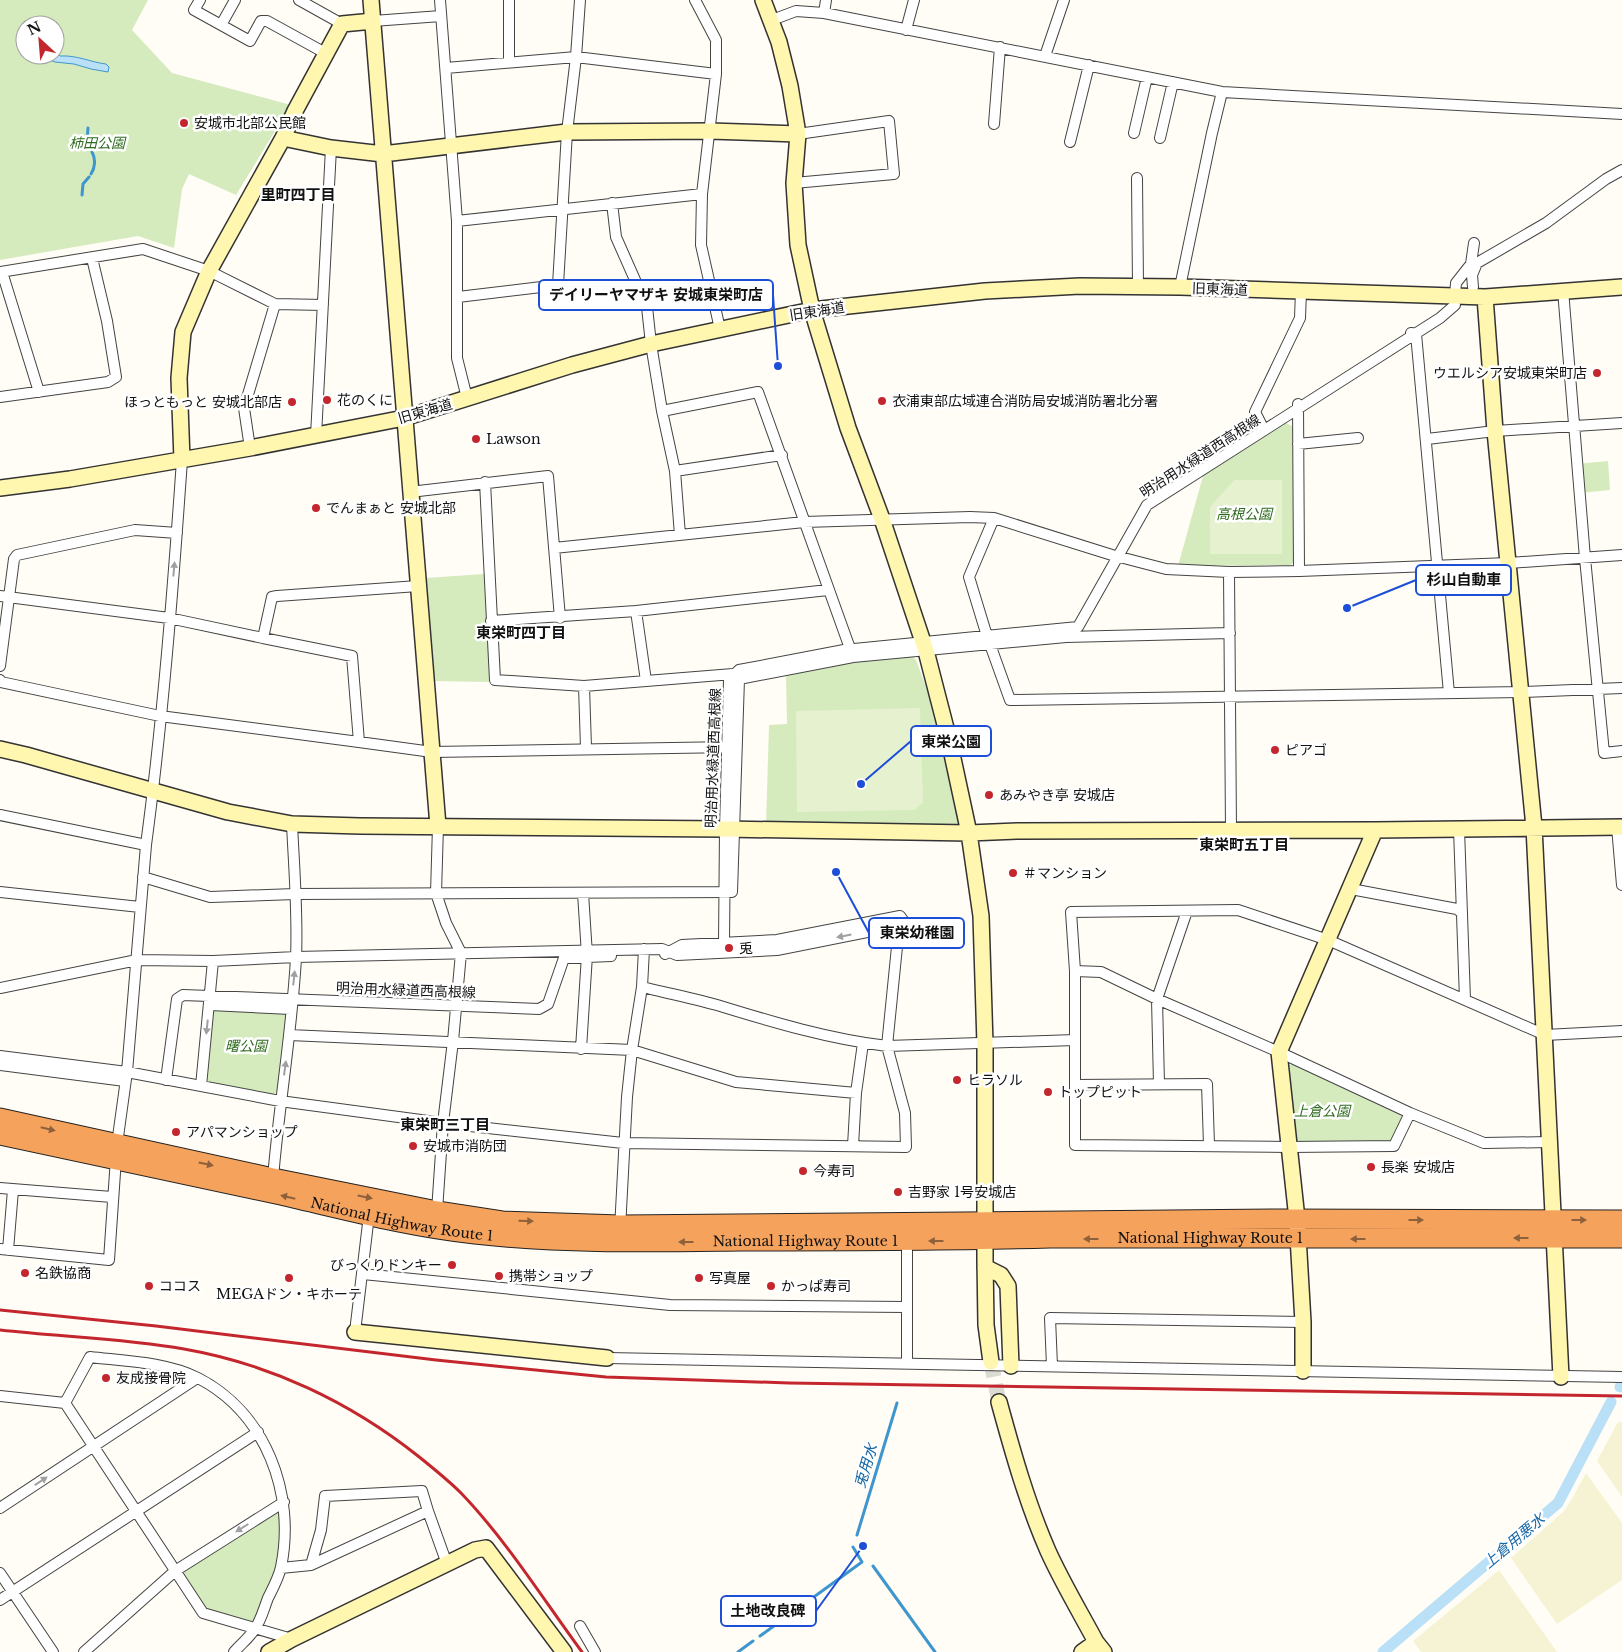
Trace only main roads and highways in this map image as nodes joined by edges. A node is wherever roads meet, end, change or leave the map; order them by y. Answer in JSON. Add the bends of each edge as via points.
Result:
{"nodes":[{"id":1,"x":0,"y":1118,"type":"edge"},
{"id":2,"x":0,"y":1135,"type":"edge"},
{"id":3,"x":116,"y":1151,"type":"junction"},
{"id":4,"x":1622,"y":1220,"type":"edge"},
{"id":5,"x":1553,"y":1229,"type":"junction"},
{"id":6,"x":985,"y":1232,"type":"junction"},
{"id":7,"x":619,"y":1233,"type":"junction"},
{"id":8,"x":1622,"y":1238,"type":"edge"}],
"edges":[{"from":1,"to":3,"type":"highway","name":"National Highway Route 1","one_way":true},
{"from":2,"to":3,"type":"highway","name":"National Highway Route 1"},
{"from":3,"to":7,"type":"highway","name":"National Highway Route 1","one_way":true,"via":[[437,1211]]},
{"from":7,"to":3,"type":"highway","name":"National Highway Route 1","one_way":true,"via":[[554,1240],[473,1234],[369,1216]]},
{"from":5,"to":4,"type":"highway","name":"National Highway Route 1","one_way":true},
{"from":6,"to":5,"type":"highway","name":"National Highway Route 1","one_way":true,"via":[[1297,1219]]},
{"from":5,"to":6,"type":"highway","name":"National Highway Route 1","one_way":true,"via":[[1299,1239],[1050,1238]]},
{"from":5,"to":8,"type":"highway","name":"National Highway Route 1"},
{"from":6,"to":7,"type":"highway","name":"National Highway Route 1"},
{"from":6,"to":7,"type":"highway","name":"National Highway Route 1","one_way":true,"via":[[907,1241]]}]}
